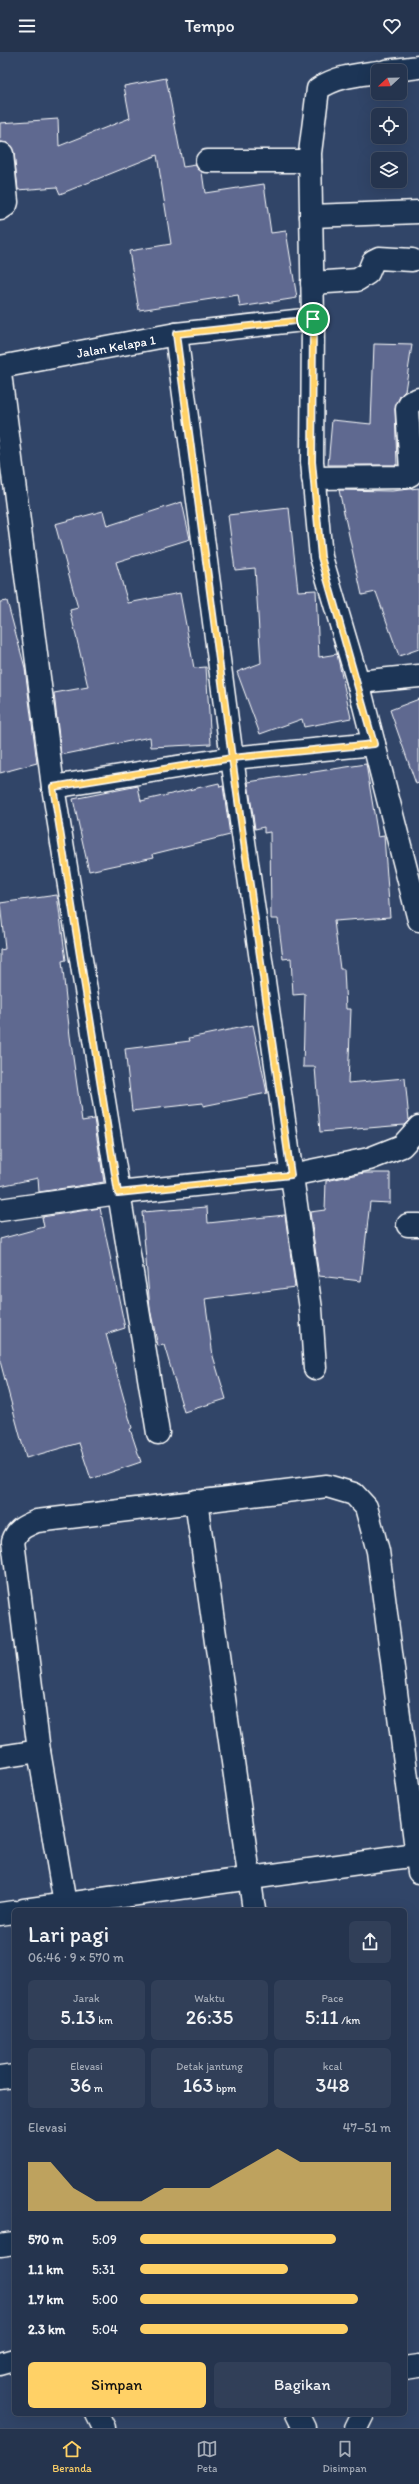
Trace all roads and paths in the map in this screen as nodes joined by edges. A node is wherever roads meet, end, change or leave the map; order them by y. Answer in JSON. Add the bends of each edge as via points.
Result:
{"nodes":[{"id":1,"x":419,"y":67,"type":"edge"},
{"id":2,"x":407,"y":68,"type":"edge"},
{"id":3,"x":371,"y":73,"type":"edge"},
{"id":4,"x":2,"y":154,"type":"dead end"},
{"id":5,"x":207,"y":161,"type":"dead end"},
{"id":6,"x":310,"y":161,"type":"junction"},
{"id":7,"x":0,"y":209,"type":"edge"},
{"id":8,"x":418,"y":212,"type":"edge"},
{"id":9,"x":311,"y":216,"type":"junction"},
{"id":10,"x":412,"y":260,"type":"dead end"},
{"id":11,"x":312,"y":283,"type":"junction"},
{"id":12,"x":313,"y":319,"type":"junction"},
{"id":13,"x":176,"y":334,"type":"junction"},
{"id":14,"x":0,"y":367,"type":"edge"},
{"id":15,"x":0,"y":373,"type":"edge"},
{"id":16,"x":419,"y":399,"type":"edge"},
{"id":17,"x":314,"y":478,"type":"junction"},
{"id":18,"x":419,"y":676,"type":"edge"},
{"id":19,"x":358,"y":682,"type":"junction"},
{"id":20,"x":374,"y":744,"type":"junction"},
{"id":21,"x":232,"y":758,"type":"junction"},
{"id":22,"x":53,"y":787,"type":"junction"},
{"id":23,"x":419,"y":920,"type":"edge"},
{"id":24,"x":419,"y":1127,"type":"edge"},
{"id":25,"x":291,"y":1175,"type":"junction"},
{"id":26,"x":118,"y":1193,"type":"junction"},
{"id":27,"x":0,"y":1210,"type":"edge"},
{"id":28,"x":315,"y":1368,"type":"dead end"},
{"id":29,"x":158,"y":1433,"type":"dead end"},
{"id":30,"x":196,"y":1501,"type":"junction"},
{"id":31,"x":9,"y":1592,"type":"edge"},
{"id":32,"x":39,"y":1751,"type":"junction"},
{"id":33,"x":0,"y":1757,"type":"edge"},
{"id":34,"x":418,"y":1864,"type":"edge"},
{"id":35,"x":249,"y":1880,"type":"junction"},
{"id":36,"x":66,"y":1906,"type":"edge"},
{"id":37,"x":45,"y":1908,"type":"edge"},
{"id":38,"x":254,"y":1908,"type":"edge"},
{"id":39,"x":12,"y":1912,"type":"edge"},
{"id":40,"x":0,"y":1914,"type":"edge"},
{"id":41,"x":12,"y":2076,"type":"edge"},
{"id":42,"x":0,"y":2078,"type":"edge"},
{"id":43,"x":12,"y":2243,"type":"edge"},
{"id":44,"x":0,"y":2245,"type":"edge"},
{"id":45,"x":12,"y":2361,"type":"edge"},
{"id":46,"x":0,"y":2364,"type":"edge"},
{"id":47,"x":419,"y":2366,"type":"edge"},
{"id":48,"x":407,"y":2368,"type":"edge"},
{"id":49,"x":99,"y":2416,"type":"edge"},
{"id":50,"x":298,"y":2416,"type":"edge"},
{"id":51,"x":104,"y":2428,"type":"edge"},
{"id":52,"x":304,"y":2428,"type":"edge"}],
"edges":[{"from":1,"to":2,"type":"street"},
{"from":3,"to":6,"type":"street","via":[[344,77],[328,82],[318,89]]},
{"from":4,"to":7,"type":"street","via":[[7,202]]},
{"from":5,"to":6,"type":"street"},
{"from":6,"to":9,"type":"street"},
{"from":8,"to":9,"type":"street"},
{"from":9,"to":11,"type":"street"},
{"from":10,"to":11,"type":"street","via":[[379,258],[373,261],[368,273],[357,280]]},
{"from":11,"to":12,"type":"street"},
{"from":12,"to":13,"type":"street","name":"Jalan Kelapa 1"},
{"from":12,"to":17,"type":"street"},
{"from":13,"to":14,"type":"street","name":"Jalan Kelapa 1"},
{"from":13,"to":21,"type":"street"},
{"from":15,"to":22,"type":"street"},
{"from":16,"to":17,"type":"street","via":[[411,402],[407,409],[410,475]]},
{"from":17,"to":19,"type":"street","via":[[321,557]]},
{"from":18,"to":19,"type":"street"},
{"from":19,"to":20,"type":"street"},
{"from":20,"to":21,"type":"street"},
{"from":20,"to":23,"type":"street"},
{"from":21,"to":22,"type":"street"},
{"from":21,"to":25,"type":"street"},
{"from":22,"to":26,"type":"street"},
{"from":24,"to":25,"type":"street","via":[[402,1146],[369,1160]]},
{"from":25,"to":26,"type":"street"},
{"from":25,"to":28,"type":"street","via":[[311,1309]]},
{"from":26,"to":27,"type":"street"},
{"from":26,"to":29,"type":"street"},
{"from":30,"to":31,"type":"street","via":[[37,1521],[26,1525],[12,1541]]},
{"from":30,"to":34,"type":"street","via":[[327,1486],[354,1494],[366,1507],[378,1551]]},
{"from":30,"to":35,"type":"street"},
{"from":31,"to":32,"type":"street"},
{"from":32,"to":33,"type":"street"},
{"from":32,"to":36,"type":"street"},
{"from":34,"to":35,"type":"street"},
{"from":35,"to":36,"type":"street"},
{"from":35,"to":38,"type":"street"},
{"from":36,"to":37,"type":"street"},
{"from":39,"to":40,"type":"street"},
{"from":41,"to":42,"type":"street"},
{"from":43,"to":44,"type":"street"},
{"from":45,"to":46,"type":"street"},
{"from":47,"to":48,"type":"street"},
{"from":49,"to":51,"type":"street"},
{"from":50,"to":52,"type":"street"}]}
